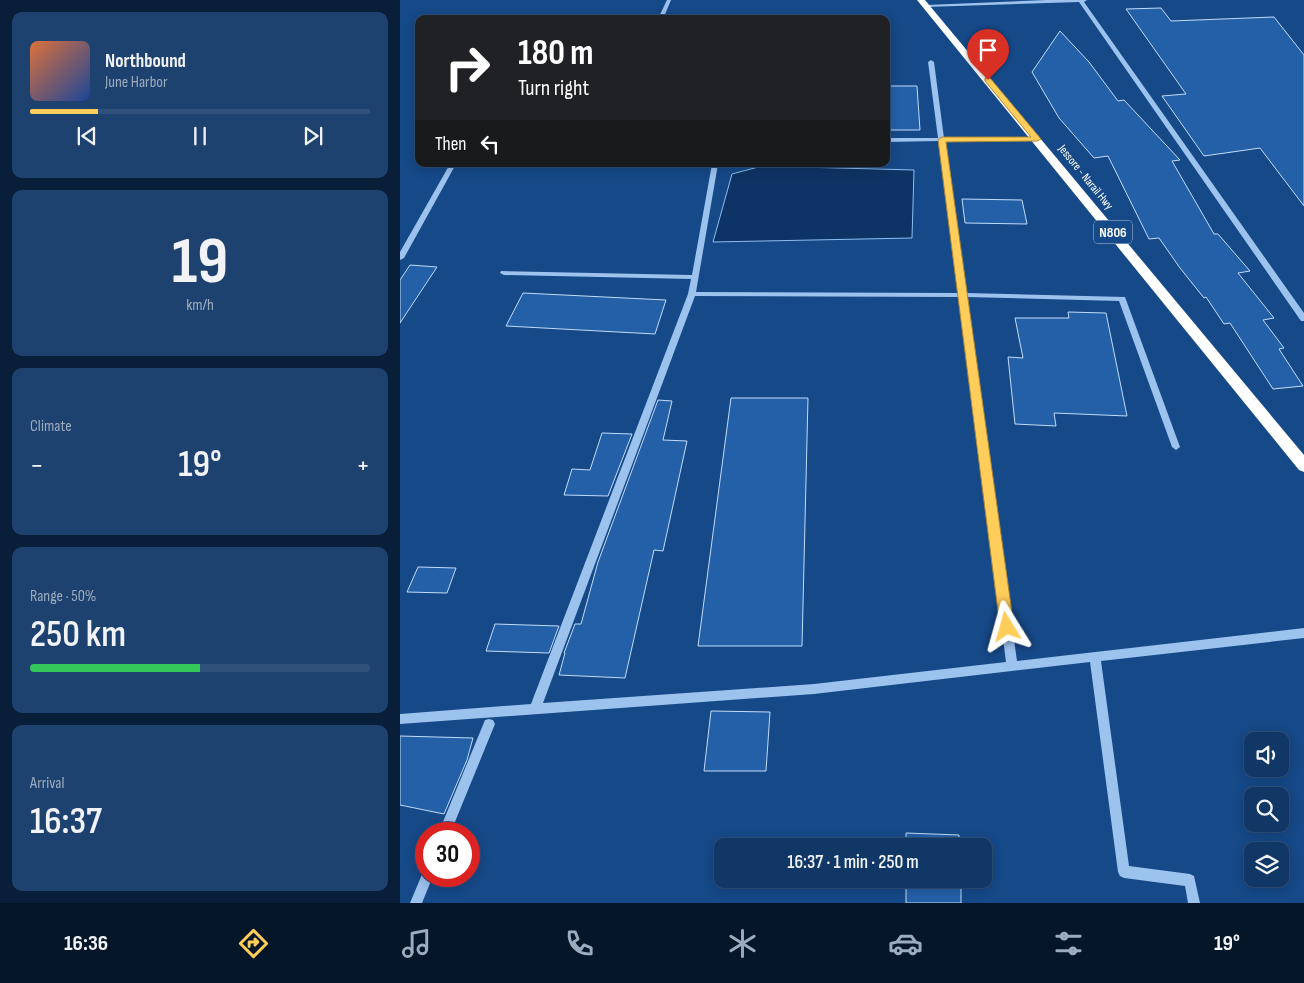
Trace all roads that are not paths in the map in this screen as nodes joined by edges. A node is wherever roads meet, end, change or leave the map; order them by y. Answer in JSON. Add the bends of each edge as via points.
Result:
{"nodes":[{"id":1,"x":669,"y":0,"type":"edge"},
{"id":2,"x":1080,"y":0,"type":"edge"},
{"id":3,"x":1085,"y":0,"type":"edge"},
{"id":4,"x":923,"y":3,"type":"edge"},
{"id":5,"x":662,"y":15,"type":"edge"},
{"id":6,"x":931,"y":62,"type":"dead end"},
{"id":7,"x":1037,"y":139,"type":"junction"},
{"id":8,"x":890,"y":140,"type":"edge"},
{"id":9,"x":942,"y":140,"type":"junction"},
{"id":10,"x":451,"y":167,"type":"edge"},
{"id":11,"x":714,"y":167,"type":"edge"},
{"id":12,"x":400,"y":258,"type":"edge"},
{"id":13,"x":504,"y":273,"type":"dead end"},
{"id":14,"x":695,"y":278,"type":"junction"},
{"id":15,"x":692,"y":294,"type":"junction"},
{"id":16,"x":963,"y":295,"type":"junction"},
{"id":17,"x":1304,"y":319,"type":"edge"},
{"id":18,"x":1176,"y":447,"type":"dead end"},
{"id":19,"x":1304,"y":466,"type":"edge"},
{"id":20,"x":1304,"y":633,"type":"edge"},
{"id":21,"x":1095,"y":657,"type":"junction"},
{"id":22,"x":1012,"y":666,"type":"junction"},
{"id":23,"x":535,"y":709,"type":"junction"},
{"id":24,"x":400,"y":719,"type":"edge"},
{"id":25,"x":489,"y":724,"type":"dead end"},
{"id":26,"x":449,"y":822,"type":"edge"},
{"id":27,"x":423,"y":887,"type":"edge"},
{"id":28,"x":416,"y":903,"type":"edge"},
{"id":29,"x":1194,"y":903,"type":"edge"}],
"edges":[{"from":1,"to":5,"type":"street"},
{"from":2,"to":3,"type":"street"},
{"from":2,"to":4,"type":"street"},
{"from":2,"to":17,"type":"street"},
{"from":4,"to":7,"type":"highway","name":"Jessore - Narail Hwy","number":"N806"},
{"from":6,"to":9,"type":"street"},
{"from":7,"to":9,"type":"street"},
{"from":7,"to":19,"type":"highway","name":"Jessore - Narail Hwy","number":"N806"},
{"from":8,"to":9,"type":"street"},
{"from":9,"to":16,"type":"street"},
{"from":10,"to":12,"type":"street"},
{"from":11,"to":14,"type":"street"},
{"from":13,"to":14,"type":"street"},
{"from":14,"to":15,"type":"street"},
{"from":15,"to":16,"type":"street"},
{"from":15,"to":23,"type":"street"},
{"from":16,"to":18,"type":"street","via":[[1122,299]]},
{"from":16,"to":22,"type":"street"},
{"from":20,"to":21,"type":"street"},
{"from":21,"to":22,"type":"street"},
{"from":21,"to":29,"type":"street","via":[[1124,872],[1190,880]]},
{"from":22,"to":23,"type":"street","via":[[814,689]]},
{"from":23,"to":24,"type":"street"},
{"from":25,"to":26,"type":"street"},
{"from":27,"to":28,"type":"street"}]}
